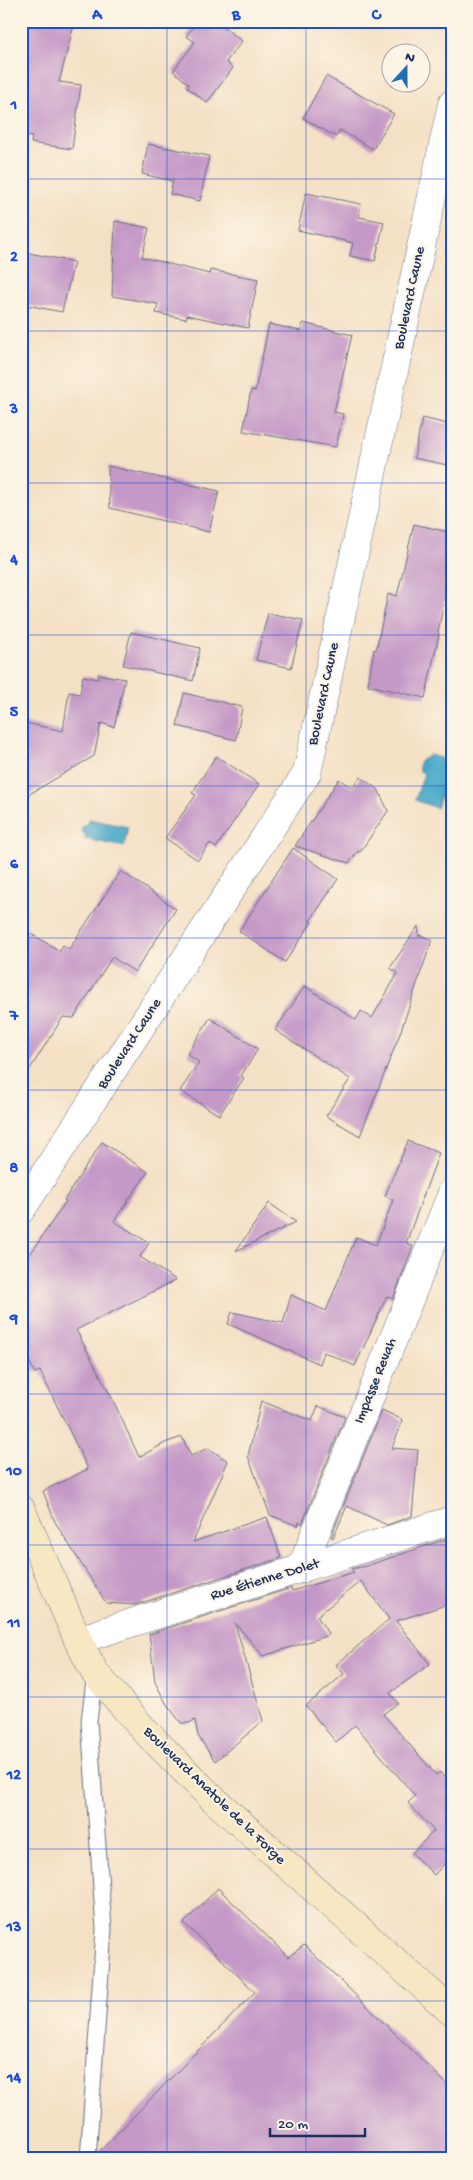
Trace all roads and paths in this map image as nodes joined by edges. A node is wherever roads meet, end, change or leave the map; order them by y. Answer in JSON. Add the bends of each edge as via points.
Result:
{"nodes":[{"id":1,"x":452,"y":104,"type":"edge"},
{"id":2,"x":452,"y":1193,"type":"edge"},
{"id":3,"x":21,"y":1210,"type":"edge"},
{"id":4,"x":21,"y":1509,"type":"edge"},
{"id":5,"x":452,"y":1520,"type":"edge"},
{"id":6,"x":301,"y":1569,"type":"junction"},
{"id":7,"x":78,"y":1640,"type":"junction"},
{"id":8,"x":95,"y":1672,"type":"junction"},
{"id":9,"x":452,"y":2012,"type":"edge"},
{"id":10,"x":88,"y":2159,"type":"edge"}],
"edges":[{"from":1,"to":3,"type":"street","name":"Boulevard Caune","via":[[307,774]]},
{"from":2,"to":6,"type":"street","name":"Impasse Revah"},
{"from":4,"to":7,"type":"main road","name":"Boulevard Anatole de la Forge"},
{"from":5,"to":6,"type":"street","name":"Rue Étienne Dolet"},
{"from":6,"to":7,"type":"street","name":"Rue Étienne Dolet"},
{"from":7,"to":8,"type":"main road","name":"Boulevard Anatole de la Forge"},
{"from":8,"to":9,"type":"main road","name":"Boulevard Anatole de la Forge","via":[[144,1731],[210,1796]]},
{"from":8,"to":10,"type":"lane","via":[[89,1721],[104,1929]]}]}
